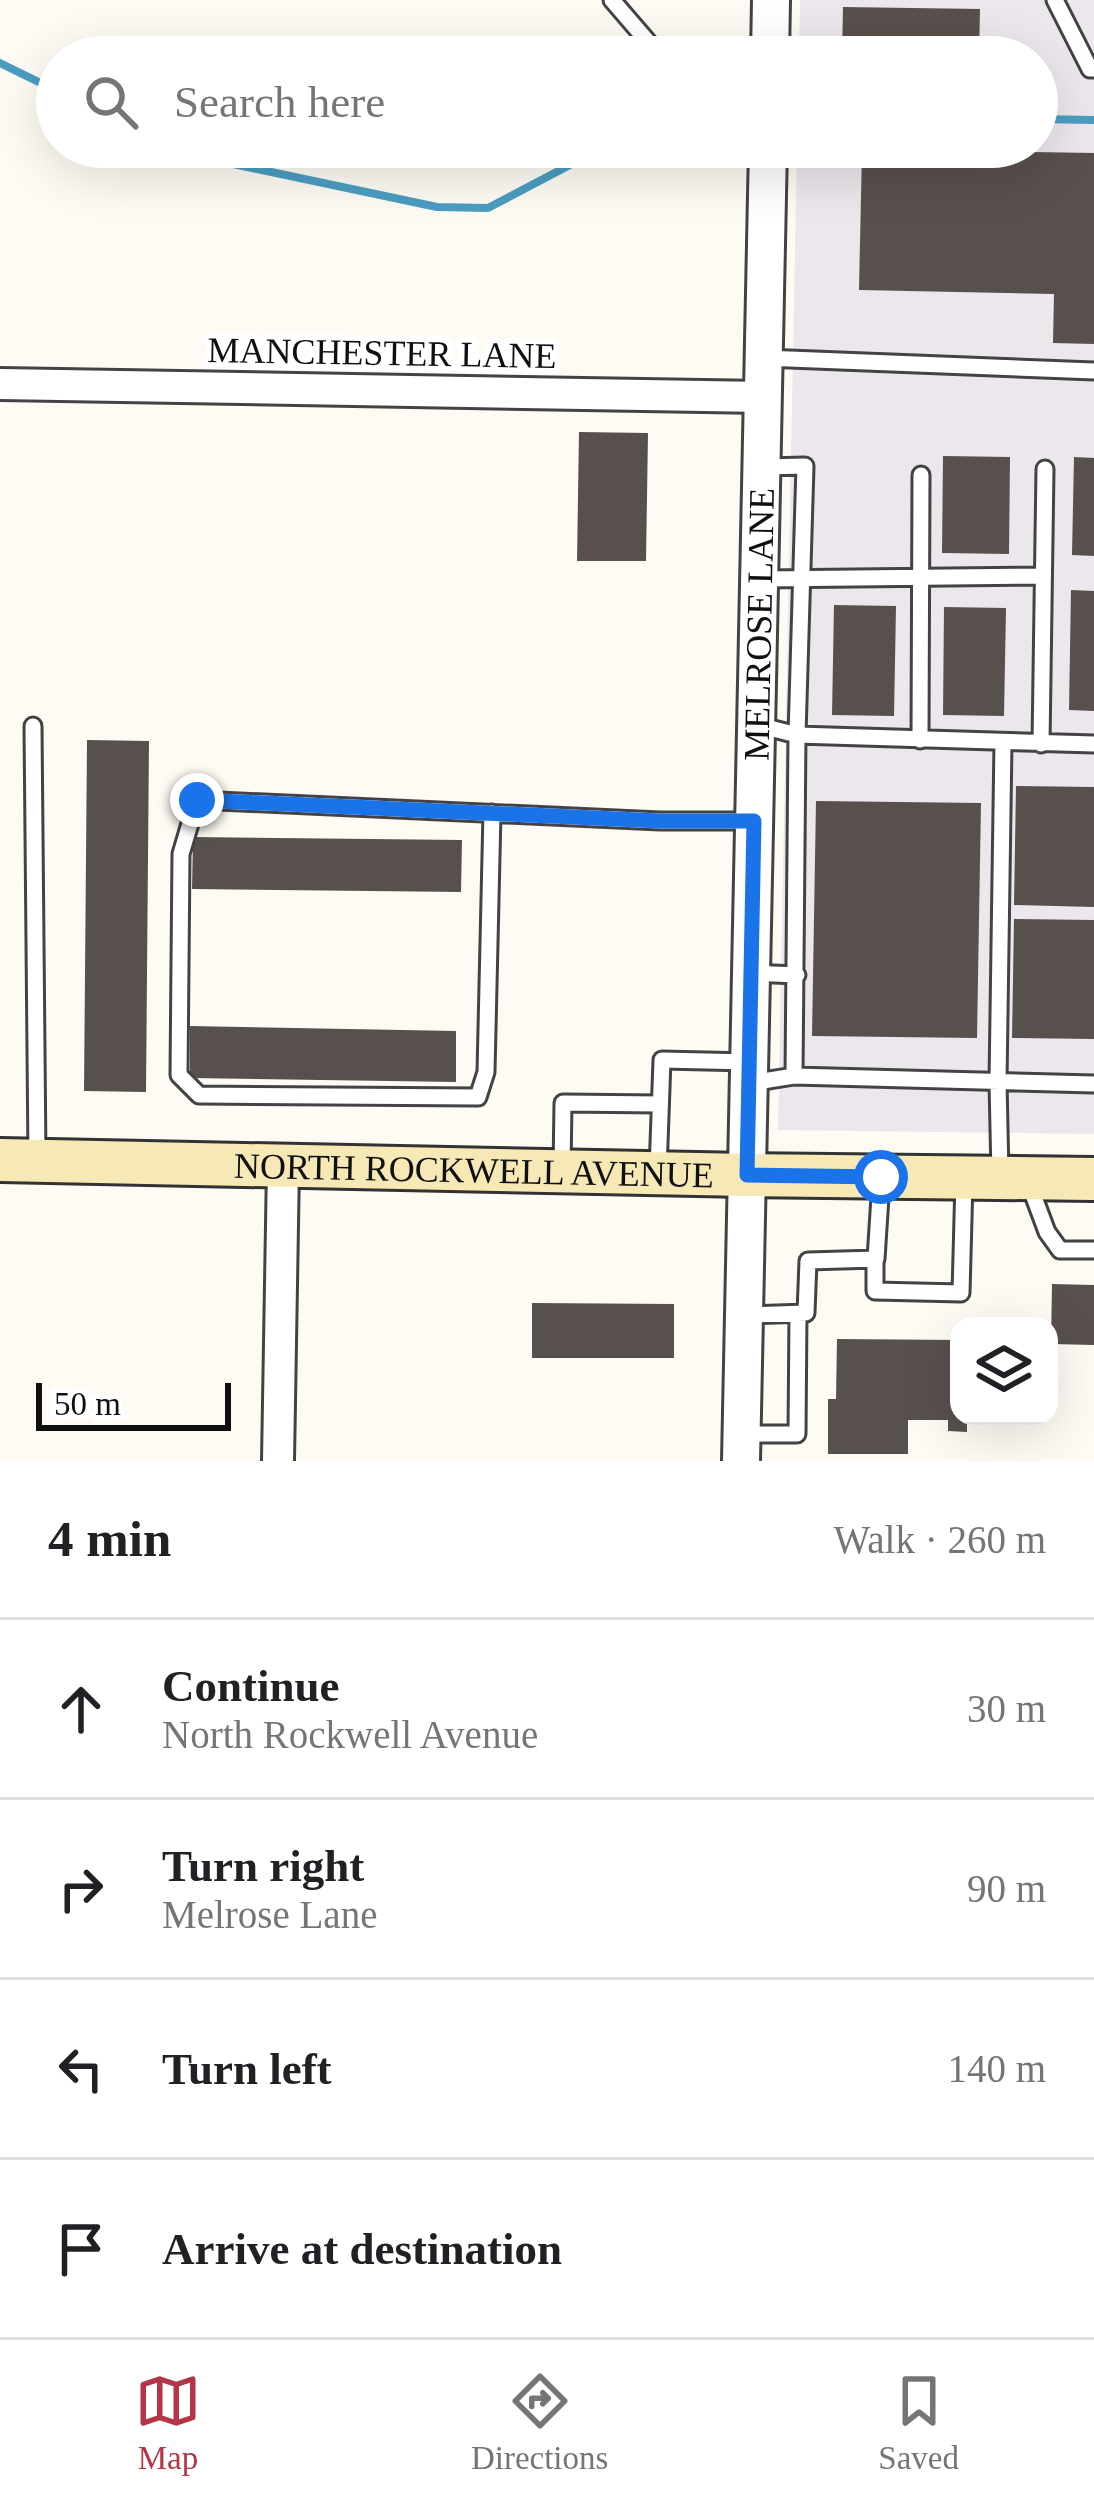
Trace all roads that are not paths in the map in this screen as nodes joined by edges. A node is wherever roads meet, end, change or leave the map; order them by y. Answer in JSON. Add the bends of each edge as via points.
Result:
{"nodes":[{"id":1,"x":612,"y":0,"type":"edge"},
{"id":2,"x":771,"y":0,"type":"edge"},
{"id":3,"x":1054,"y":0,"type":"edge"},
{"id":4,"x":644,"y":36,"type":"edge"},
{"id":5,"x":770,"y":36,"type":"edge"},
{"id":6,"x":1094,"y":69,"type":"edge"},
{"id":7,"x":768,"y":168,"type":"edge"},
{"id":8,"x":764,"y":358,"type":"junction"},
{"id":9,"x":1094,"y":371,"type":"edge"},
{"id":10,"x":0,"y":384,"type":"edge"},
{"id":11,"x":763,"y":398,"type":"junction"},
{"id":12,"x":761,"y":467,"type":"junction"},
{"id":13,"x":1045,"y":469,"type":"dead end"},
{"id":14,"x":921,"y":475,"type":"dead end"},
{"id":15,"x":1043,"y":576,"type":"junction"},
{"id":16,"x":921,"y":578,"type":"junction"},
{"id":17,"x":758,"y":579,"type":"junction"},
{"id":18,"x":803,"y":579,"type":"junction"},
{"id":19,"x":755,"y":724,"type":"junction"},
{"id":20,"x":33,"y":726,"type":"dead end"},
{"id":21,"x":797,"y":735,"type":"junction"},
{"id":22,"x":920,"y":740,"type":"junction"},
{"id":23,"x":1003,"y":742,"type":"junction"},
{"id":24,"x":1041,"y":744,"type":"junction"},
{"id":25,"x":1094,"y":744,"type":"edge"},
{"id":26,"x":493,"y":813,"type":"junction"},
{"id":27,"x":754,"y":821,"type":"junction"},
{"id":28,"x":751,"y":973,"type":"junction"},
{"id":29,"x":796,"y":975,"type":"junction"},
{"id":30,"x":750,"y":1072,"type":"junction"},
{"id":31,"x":794,"y":1076,"type":"junction"},
{"id":32,"x":998,"y":1082,"type":"junction"},
{"id":33,"x":1094,"y":1084,"type":"edge"},
{"id":34,"x":660,"y":1104,"type":"junction"},
{"id":35,"x":19,"y":1161,"type":"edge"},
{"id":36,"x":283,"y":1166,"type":"junction"},
{"id":37,"x":562,"y":1172,"type":"junction"},
{"id":38,"x":658,"y":1174,"type":"junction"},
{"id":39,"x":747,"y":1175,"type":"junction"},
{"id":40,"x":881,"y":1177,"type":"junction"},
{"id":41,"x":997,"y":1178,"type":"junction"},
{"id":42,"x":1094,"y":1179,"type":"edge"},
{"id":43,"x":1094,"y":1250,"type":"edge"},
{"id":44,"x":874,"y":1258,"type":"junction"},
{"id":45,"x":798,"y":1313,"type":"junction"},
{"id":46,"x":744,"y":1315,"type":"junction"},
{"id":47,"x":741,"y":1448,"type":"edge"},
{"id":48,"x":278,"y":1461,"type":"edge"}],
"edges":[{"from":1,"to":4,"type":"lane"},
{"from":2,"to":5,"type":"street"},
{"from":3,"to":6,"type":"lane"},
{"from":7,"to":8,"type":"street","name":"MELROSE LANE"},
{"from":8,"to":9,"type":"lane"},
{"from":8,"to":11,"type":"street","name":"MELROSE LANE"},
{"from":10,"to":11,"type":"street","name":"MANCHESTER LANE"},
{"from":11,"to":12,"type":"street","name":"MELROSE LANE"},
{"from":12,"to":17,"type":"street","name":"MELROSE LANE"},
{"from":12,"to":18,"type":"lane","via":[[805,466]]},
{"from":13,"to":15,"type":"lane"},
{"from":14,"to":16,"type":"lane"},
{"from":15,"to":16,"type":"lane"},
{"from":15,"to":24,"type":"lane"},
{"from":16,"to":18,"type":"lane"},
{"from":16,"to":22,"type":"lane"},
{"from":17,"to":18,"type":"lane"},
{"from":17,"to":19,"type":"street","name":"MELROSE LANE"},
{"from":18,"to":21,"type":"lane"},
{"from":19,"to":21,"type":"lane"},
{"from":19,"to":27,"type":"street","name":"MELROSE LANE"},
{"from":20,"to":35,"type":"lane"},
{"from":21,"to":22,"type":"lane"},
{"from":21,"to":29,"type":"lane"},
{"from":22,"to":23,"type":"lane"},
{"from":23,"to":24,"type":"lane"},
{"from":23,"to":32,"type":"lane"},
{"from":24,"to":25,"type":"lane"},
{"from":26,"to":26,"type":"lane","via":[[197,800],[182,854],[179,1075],[199,1094],[478,1097],[486,1072]]},
{"from":26,"to":27,"type":"lane"},
{"from":27,"to":28,"type":"street","name":"MELROSE LANE"},
{"from":28,"to":29,"type":"lane"},
{"from":28,"to":30,"type":"street","name":"MELROSE LANE"},
{"from":29,"to":31,"type":"lane"},
{"from":30,"to":31,"type":"lane"},
{"from":30,"to":34,"type":"lane","via":[[662,1060]]},
{"from":30,"to":39,"type":"street","name":"MELROSE LANE"},
{"from":31,"to":32,"type":"lane"},
{"from":32,"to":33,"type":"lane"},
{"from":32,"to":41,"type":"lane"},
{"from":34,"to":37,"type":"lane","via":[[563,1103]]},
{"from":34,"to":38,"type":"lane"},
{"from":35,"to":36,"type":"main road","name":"NORTH ROCKWELL AVENUE"},
{"from":36,"to":37,"type":"main road","name":"NORTH ROCKWELL AVENUE"},
{"from":36,"to":48,"type":"street"},
{"from":37,"to":38,"type":"main road","name":"NORTH ROCKWELL AVENUE"},
{"from":38,"to":39,"type":"main road","name":"NORTH ROCKWELL AVENUE"},
{"from":39,"to":40,"type":"main road","name":"NORTH ROCKWELL AVENUE"},
{"from":39,"to":46,"type":"street","name":"MELROSE LANE"},
{"from":40,"to":41,"type":"main road","name":"NORTH ROCKWELL AVENUE"},
{"from":40,"to":44,"type":"lane"},
{"from":41,"to":42,"type":"main road","name":"NORTH ROCKWELL AVENUE"},
{"from":41,"to":43,"type":"lane","via":[[1060,1250]]},
{"from":41,"to":44,"type":"lane","via":[[961,1294],[875,1291]]},
{"from":44,"to":45,"type":"lane","via":[[808,1261],[806,1313]]},
{"from":45,"to":46,"type":"lane"},
{"from":45,"to":47,"type":"lane","via":[[797,1434]]},
{"from":46,"to":47,"type":"street","name":"MELROSE LANE"}]}
